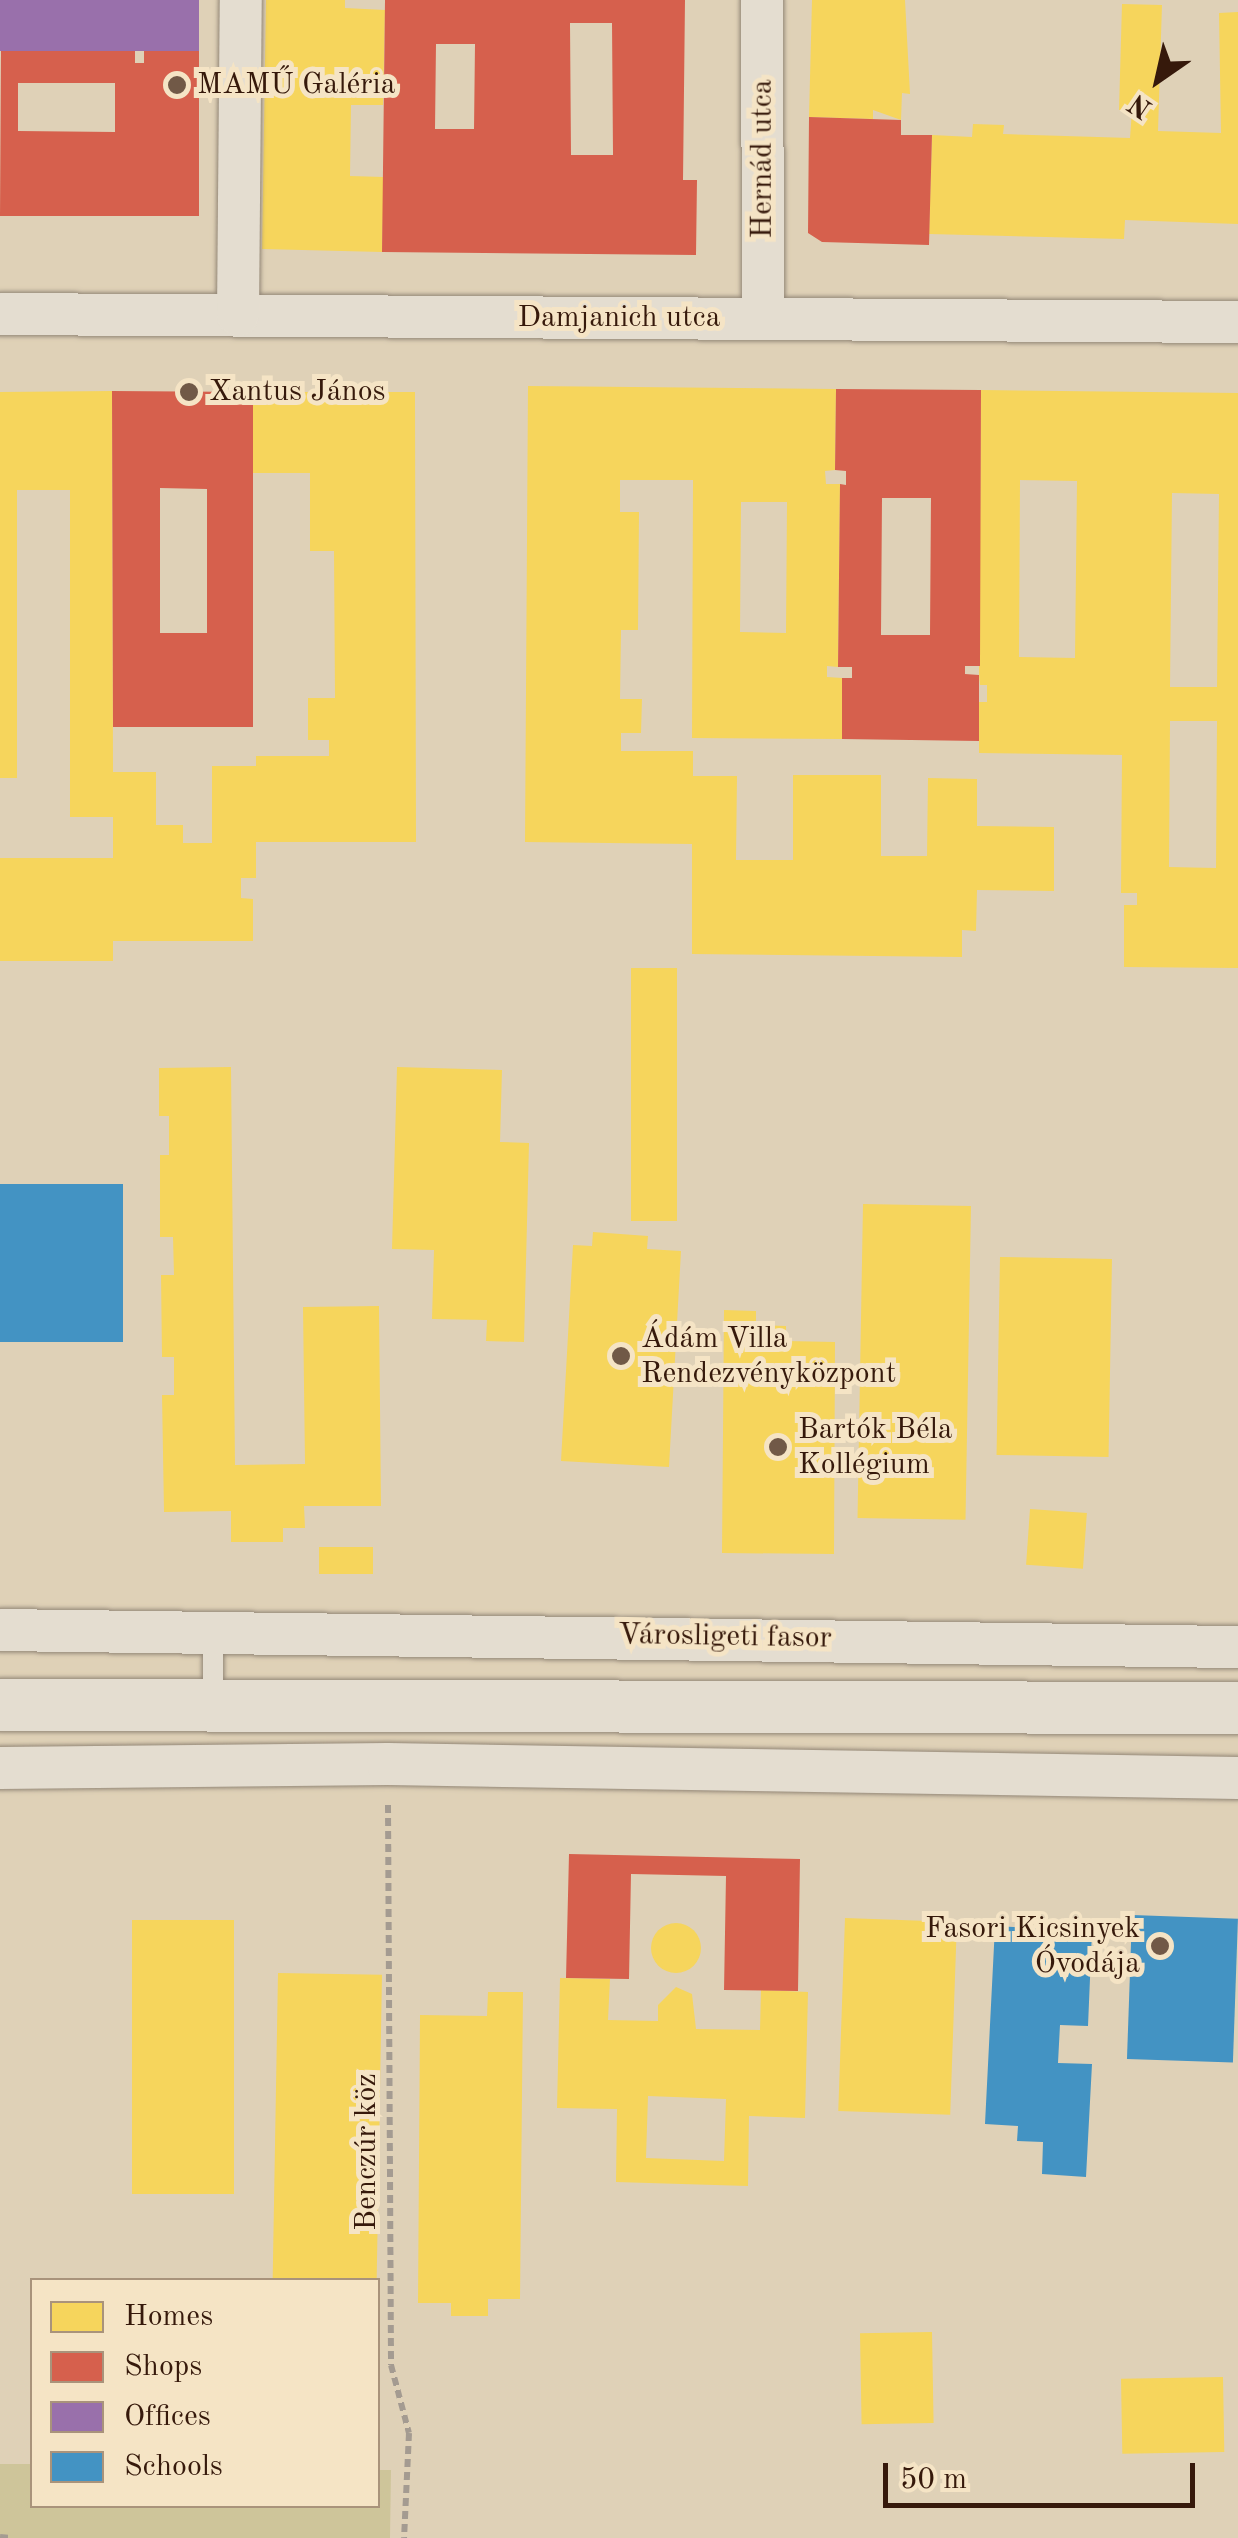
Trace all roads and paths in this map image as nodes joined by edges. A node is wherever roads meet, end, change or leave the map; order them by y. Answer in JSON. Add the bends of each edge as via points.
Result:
{"nodes":[{"id":1,"x":241,"y":0,"type":"edge"},
{"id":2,"x":762,"y":0,"type":"edge"},
{"id":3,"x":0,"y":314,"type":"edge"},
{"id":4,"x":238,"y":315,"type":"junction"},
{"id":5,"x":763,"y":319,"type":"junction"},
{"id":6,"x":1238,"y":322,"type":"edge"},
{"id":7,"x":0,"y":1630,"type":"edge"},
{"id":8,"x":213,"y":1631,"type":"junction"},
{"id":9,"x":1238,"y":1646,"type":"edge"},
{"id":10,"x":0,"y":1705,"type":"edge"},
{"id":11,"x":213,"y":1705,"type":"junction"},
{"id":12,"x":1238,"y":1708,"type":"edge"},
{"id":13,"x":506,"y":1736,"type":"junction"},
{"id":14,"x":388,"y":1764,"type":"junction"},
{"id":15,"x":0,"y":1768,"type":"edge"},
{"id":16,"x":1238,"y":1778,"type":"edge"},
{"id":17,"x":0,"y":2538,"type":"edge"},
{"id":18,"x":11,"y":2538,"type":"edge"},
{"id":19,"x":404,"y":2538,"type":"edge"}],
"edges":[{"from":1,"to":4,"type":"street"},
{"from":2,"to":5,"type":"street","name":"Hernád utca"},
{"from":3,"to":4,"type":"street","name":"Damjanich utca"},
{"from":4,"to":5,"type":"street","name":"Damjanich utca"},
{"from":5,"to":6,"type":"street","name":"Damjanich utca"},
{"from":7,"to":8,"type":"street","name":"Városligeti fasor"},
{"from":8,"to":9,"type":"street","name":"Városligeti fasor"},
{"from":8,"to":11,"type":"lane"},
{"from":10,"to":11,"type":"street"},
{"from":11,"to":13,"type":"street"},
{"from":12,"to":13,"type":"street"},
{"from":13,"to":14,"type":"street"},
{"from":13,"to":16,"type":"street"},
{"from":14,"to":15,"type":"street"},
{"from":14,"to":19,"type":"path","name":"Benczúr köz","via":[[391,2365],[409,2433]]},
{"from":17,"to":18,"type":"path"}]}
